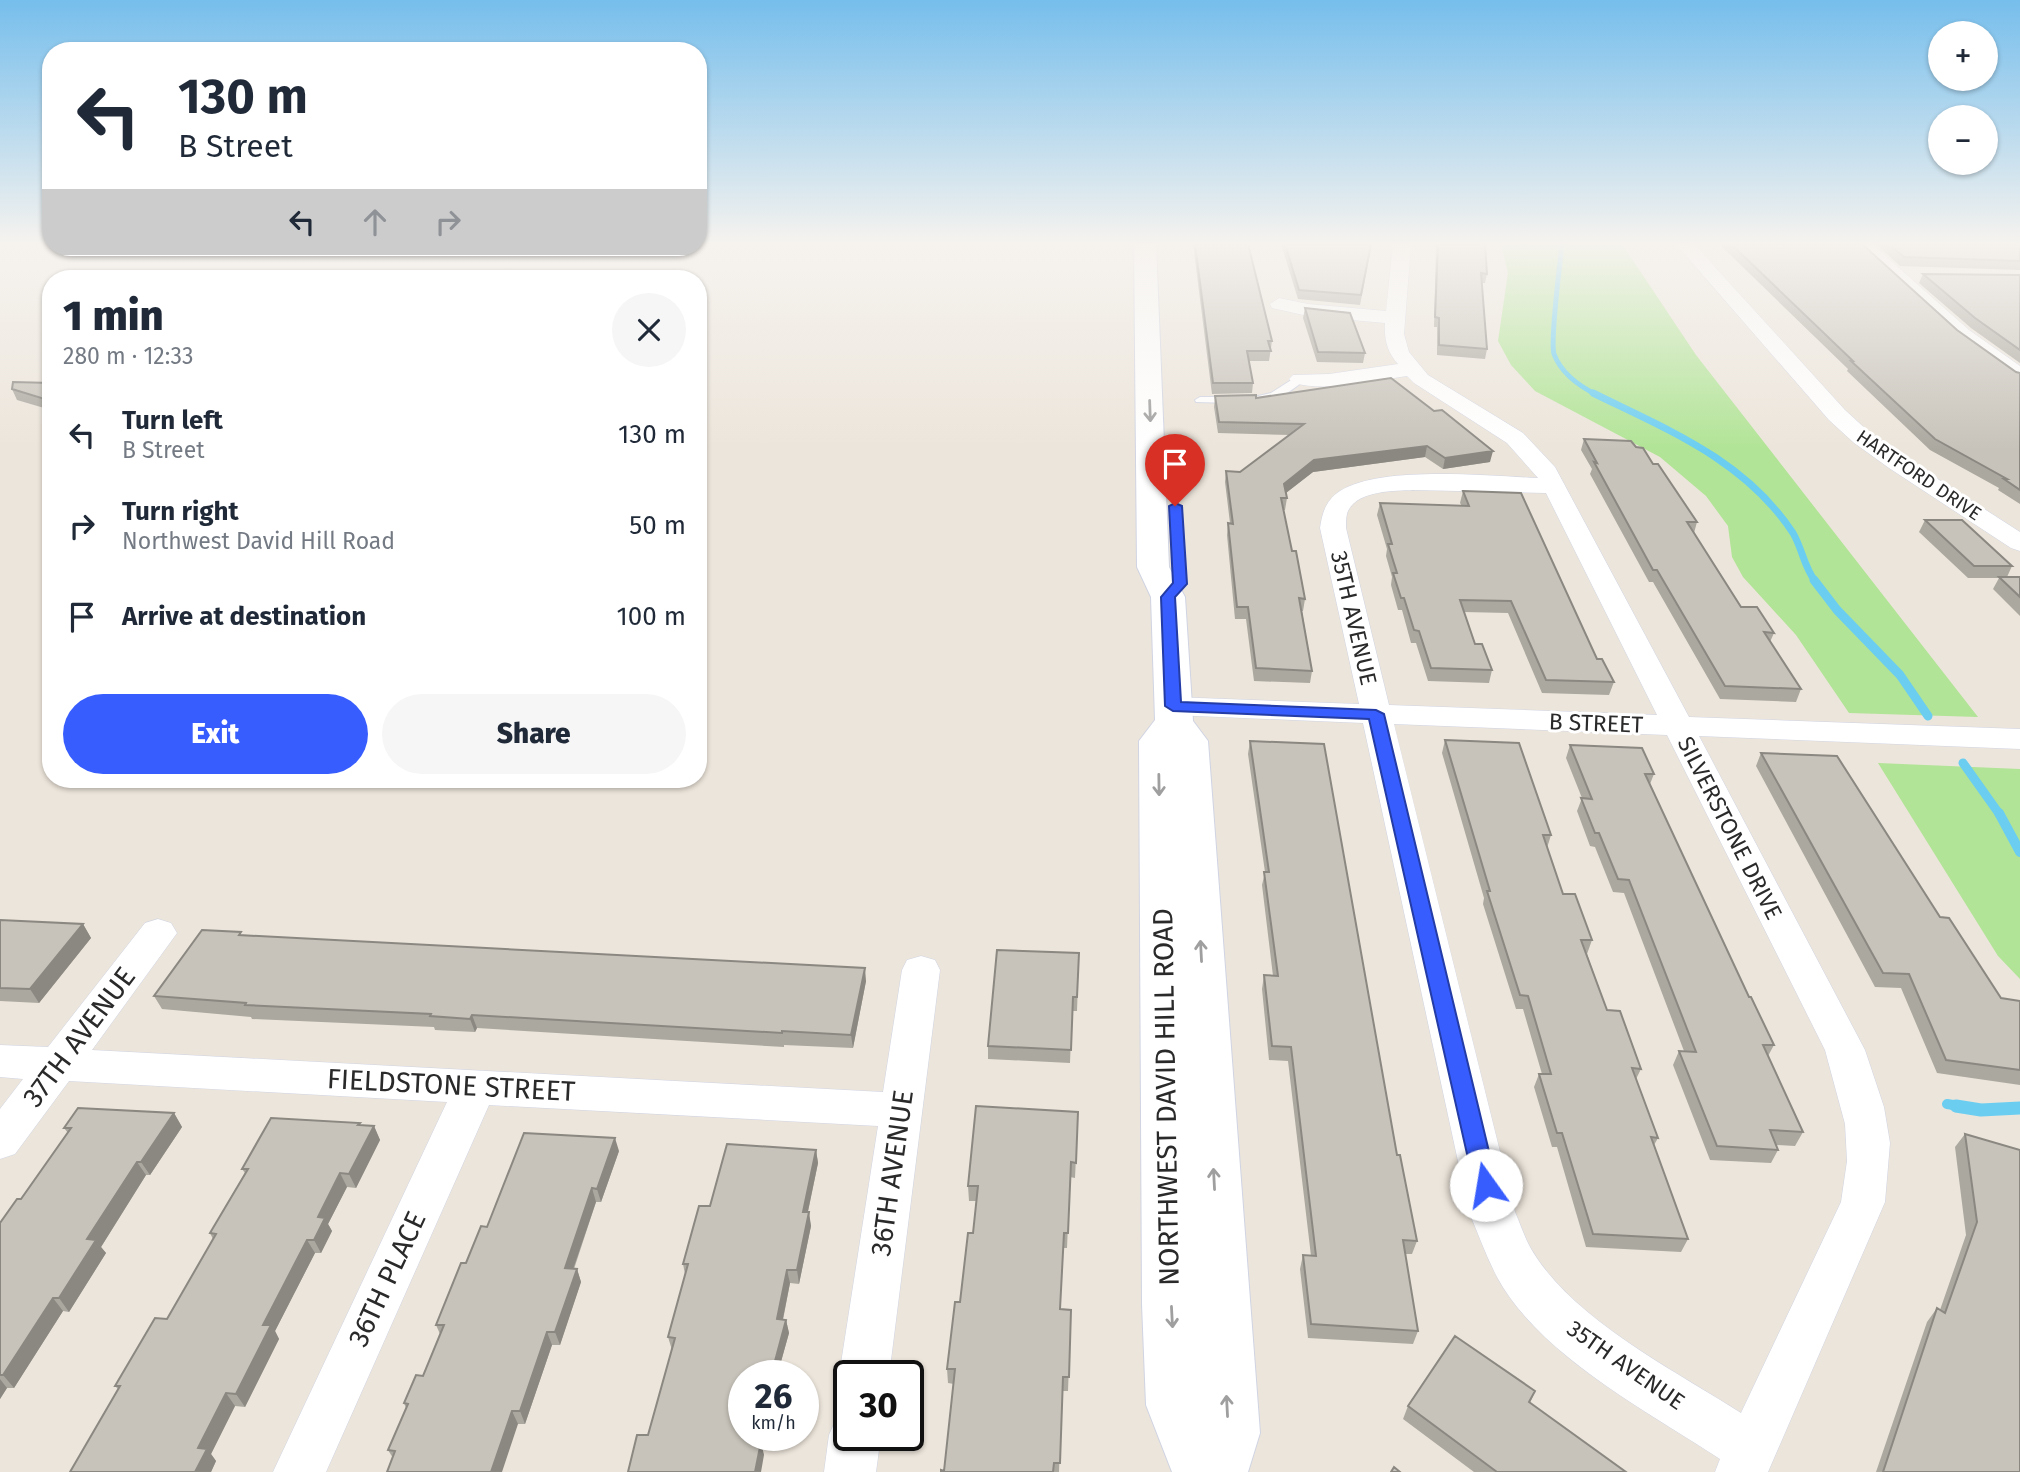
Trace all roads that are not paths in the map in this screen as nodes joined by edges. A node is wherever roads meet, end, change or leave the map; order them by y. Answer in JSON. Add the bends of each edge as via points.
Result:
{"nodes":[{"id":1,"x":1147,"y":313,"type":"edge"},
{"id":2,"x":1164,"y":313,"type":"edge"},
{"id":3,"x":1338,"y":313,"type":"edge"},
{"id":4,"x":1396,"y":313,"type":"edge"},
{"id":5,"x":1745,"y":313,"type":"edge"},
{"id":6,"x":1938,"y":313,"type":"edge"},
{"id":7,"x":1396,"y":318,"type":"junction"},
{"id":8,"x":1410,"y":369,"type":"junction"},
{"id":9,"x":2020,"y":376,"type":"edge"},
{"id":10,"x":1300,"y":379,"type":"joint"},
{"id":11,"x":1200,"y":400,"type":"dead end"},
{"id":12,"x":1555,"y":486,"type":"junction"},
{"id":13,"x":2020,"y":542,"type":"edge"},
{"id":14,"x":1168,"y":597,"type":"junction"},
{"id":15,"x":1173,"y":714,"type":"junction"},
{"id":16,"x":1376,"y":714,"type":"junction"},
{"id":17,"x":1678,"y":726,"type":"junction"},
{"id":18,"x":2020,"y":739,"type":"edge"},
{"id":19,"x":158,"y":933,"type":"dead end"},
{"id":20,"x":921,"y":970,"type":"dead end"},
{"id":21,"x":0,"y":1061,"type":"edge"},
{"id":22,"x":59,"y":1063,"type":"junction"},
{"id":23,"x":475,"y":1086,"type":"junction"},
{"id":24,"x":901,"y":1110,"type":"junction"},
{"id":25,"x":0,"y":1141,"type":"edge"},
{"id":26,"x":866,"y":1360,"type":"edge"},
{"id":27,"x":853,"y":1451,"type":"edge"},
{"id":28,"x":1746,"y":1461,"type":"edge"},
{"id":29,"x":299,"y":1472,"type":"edge"},
{"id":30,"x":850,"y":1472,"type":"edge"},
{"id":31,"x":1204,"y":1472,"type":"edge"},
{"id":32,"x":1216,"y":1472,"type":"edge"}],
"edges":[{"from":1,"to":14,"type":"street","name":"NORTHWEST DAVID HILL ROAD","one_way":true,"via":[[1153,567]]},
{"from":2,"to":14,"type":"street","name":"NORTHWEST DAVID HILL ROAD","via":[[1180,584]]},
{"from":3,"to":7,"type":"street"},
{"from":4,"to":7,"type":"street","name":"SILVERSTONE DRIVE"},
{"from":5,"to":13,"type":"street","name":"HARTFORD DRIVE","via":[[1861,437]]},
{"from":6,"to":9,"type":"street"},
{"from":7,"to":8,"type":"street","name":"SILVERSTONE DRIVE","via":[[1395,341]]},
{"from":8,"to":10,"type":"street","via":[[1329,380]]},
{"from":8,"to":12,"type":"street","name":"SILVERSTONE DRIVE","via":[[1515,438],[1538,460]]},
{"from":10,"to":11,"type":"lane","via":[[1274,396]]},
{"from":12,"to":16,"type":"street","name":"35TH AVENUE","via":[[1395,483],[1360,491],[1337,507],[1332,523]]},
{"from":12,"to":17,"type":"street","name":"SILVERSTONE DRIVE"},
{"from":14,"to":15,"type":"street","name":"NORTHWEST DAVID HILL ROAD"},
{"from":15,"to":16,"type":"street","name":"B STREET"},
{"from":15,"to":31,"type":"street","name":"NORTHWEST DAVID HILL ROAD","one_way":true,"via":[[1158,741],[1171,1304],[1177,1405]]},
{"from":32,"to":15,"type":"street","name":"NORTHWEST DAVID HILL ROAD","one_way":true,"via":[[1228,1433],[1227,1405],[1189,741]]},
{"from":16,"to":17,"type":"street","name":"B STREET"},
{"from":16,"to":28,"type":"street","name":"35TH AVENUE","via":[[1492,1212],[1514,1263],[1546,1305],[1602,1353]]},
{"from":17,"to":18,"type":"street","name":"B STREET"},
{"from":17,"to":28,"type":"street","name":"SILVERSTONE DRIVE","via":[[1845,1050],[1869,1133],[1869,1177],[1863,1202]]},
{"from":19,"to":22,"type":"street","name":"37TH AVENUE"},
{"from":20,"to":24,"type":"street","name":"36TH AVENUE"},
{"from":21,"to":22,"type":"street","name":"FIELDSTONE STREET"},
{"from":22,"to":23,"type":"street","name":"FIELDSTONE STREET"},
{"from":22,"to":25,"type":"street","name":"37TH AVENUE"},
{"from":23,"to":24,"type":"street","name":"FIELDSTONE STREET"},
{"from":23,"to":29,"type":"street","name":"36TH PLACE"},
{"from":24,"to":26,"type":"street","name":"36TH AVENUE"},
{"from":27,"to":30,"type":"street"}]}
